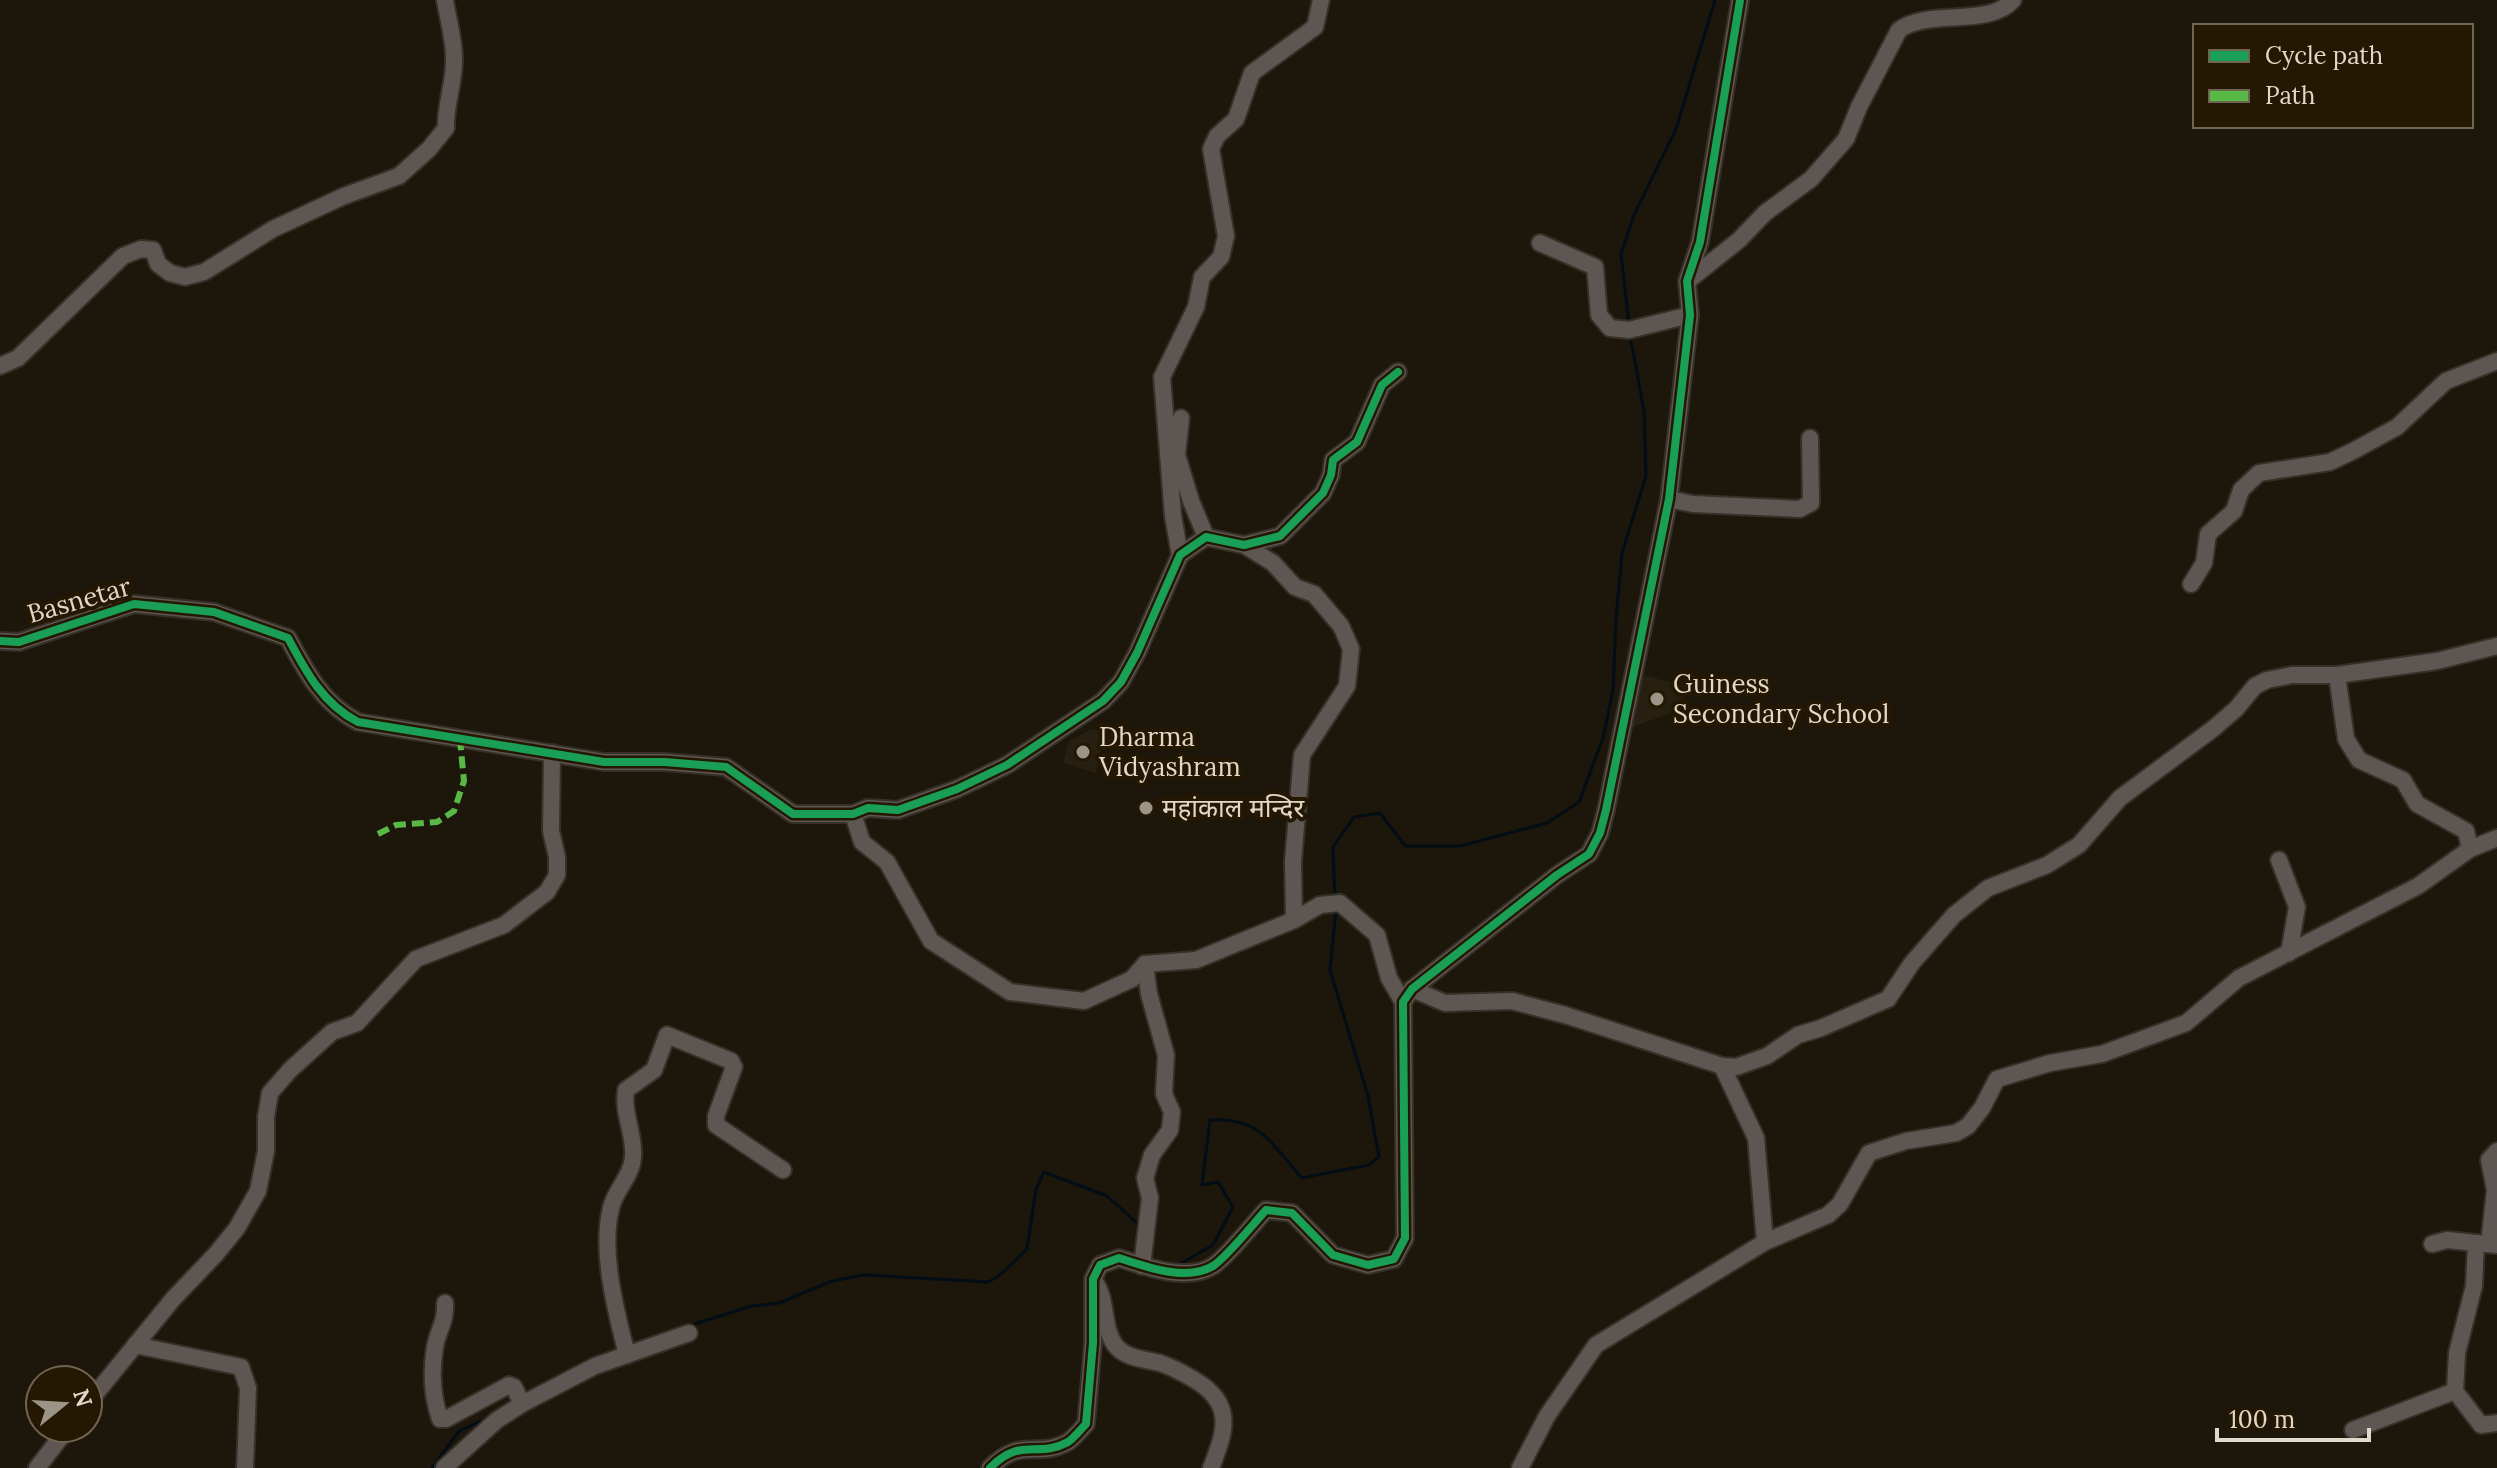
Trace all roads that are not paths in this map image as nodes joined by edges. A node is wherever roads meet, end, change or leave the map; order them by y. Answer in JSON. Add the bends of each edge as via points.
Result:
{"nodes":[{"id":1,"x":445,"y":0,"type":"edge"},
{"id":2,"x":1321,"y":0,"type":"edge"},
{"id":3,"x":1740,"y":0,"type":"edge"},
{"id":4,"x":2013,"y":0,"type":"edge"},
{"id":5,"x":1540,"y":243,"type":"dead end"},
{"id":6,"x":1687,"y":281,"type":"junction"},
{"id":7,"x":1690,"y":315,"type":"junction"},
{"id":8,"x":2497,"y":361,"type":"edge"},
{"id":9,"x":0,"y":366,"type":"edge"},
{"id":10,"x":1398,"y":372,"type":"dead end"},
{"id":11,"x":1181,"y":418,"type":"dead end"},
{"id":12,"x":1810,"y":438,"type":"dead end"},
{"id":13,"x":1669,"y":499,"type":"junction"},
{"id":14,"x":1206,"y":537,"type":"junction"},
{"id":15,"x":1244,"y":545,"type":"junction"},
{"id":16,"x":1180,"y":555,"type":"junction"},
{"id":17,"x":2191,"y":584,"type":"dead end"},
{"id":18,"x":0,"y":641,"type":"edge"},
{"id":19,"x":2497,"y":646,"type":"edge"},
{"id":20,"x":2337,"y":675,"type":"junction"},
{"id":21,"x":552,"y":753,"type":"junction"},
{"id":22,"x":853,"y":814,"type":"junction"},
{"id":23,"x":2497,"y":838,"type":"edge"},
{"id":24,"x":2470,"y":849,"type":"junction"},
{"id":25,"x":2279,"y":860,"type":"dead end"},
{"id":26,"x":1294,"y":920,"type":"junction"},
{"id":27,"x":2289,"y":953,"type":"junction"},
{"id":28,"x":1145,"y":964,"type":"junction"},
{"id":29,"x":1407,"y":996,"type":"junction"},
{"id":30,"x":1722,"y":1066,"type":"junction"},
{"id":31,"x":2497,"y":1151,"type":"edge"},
{"id":32,"x":783,"y":1170,"type":"dead end"},
{"id":33,"x":1765,"y":1242,"type":"junction"},
{"id":34,"x":2432,"y":1244,"type":"dead end"},
{"id":35,"x":2487,"y":1244,"type":"edge"},
{"id":36,"x":1141,"y":1261,"type":"junction"},
{"id":37,"x":1093,"y":1279,"type":"junction"},
{"id":38,"x":445,"y":1303,"type":"dead end"},
{"id":39,"x":689,"y":1333,"type":"dead end"},
{"id":40,"x":135,"y":1345,"type":"junction"},
{"id":41,"x":627,"y":1355,"type":"junction"},
{"id":42,"x":104,"y":1383,"type":"edge"},
{"id":43,"x":2455,"y":1391,"type":"junction"},
{"id":44,"x":522,"y":1404,"type":"junction"},
{"id":45,"x":2497,"y":1423,"type":"edge"},
{"id":46,"x":2353,"y":1430,"type":"dead end"},
{"id":47,"x":56,"y":1444,"type":"edge"},
{"id":48,"x":37,"y":1468,"type":"edge"},
{"id":49,"x":245,"y":1468,"type":"edge"},
{"id":50,"x":444,"y":1468,"type":"edge"},
{"id":51,"x":990,"y":1468,"type":"edge"},
{"id":52,"x":1211,"y":1468,"type":"edge"},
{"id":53,"x":1520,"y":1468,"type":"edge"}],
"edges":[{"from":1,"to":9,"type":"street","via":[[454,57],[446,128],[399,176],[273,229],[204,272],[185,277],[170,273],[158,264],[153,250],[123,256],[27,350]]},
{"from":2,"to":16,"type":"street","via":[[1315,27],[1252,73],[1236,119],[1211,149],[1226,236],[1221,257],[1202,277],[1196,307],[1162,377]]},
{"from":3,"to":6,"type":"street","via":[[1700,242]]},
{"from":4,"to":6,"type":"street","via":[[2002,10],[1899,30],[1846,139],[1811,179]]},
{"from":5,"to":7,"type":"street","via":[[1595,267],[1599,315],[1610,328],[1629,330]]},
{"from":6,"to":7,"type":"street"},
{"from":7,"to":13,"type":"street"},
{"from":8,"to":17,"type":"street","via":[[2446,381],[2397,427],[2330,462],[2259,473],[2241,490],[2234,511],[2208,534],[2204,563]]},
{"from":10,"to":15,"type":"street","via":[[1382,385],[1357,442],[1333,460],[1323,493],[1280,536]]},
{"from":11,"to":14,"type":"street","via":[[1177,455]]},
{"from":12,"to":13,"type":"street","via":[[1811,503],[1800,509]]},
{"from":13,"to":29,"type":"street","via":[[1606,810],[1589,854]]},
{"from":14,"to":15,"type":"street"},
{"from":14,"to":16,"type":"street"},
{"from":15,"to":26,"type":"street","via":[[1273,563],[1295,587],[1314,594],[1341,626],[1351,649],[1347,686],[1302,755]]},
{"from":16,"to":22,"type":"street","name":"Basnetar","via":[[1137,653],[1103,701],[1007,765],[957,789],[898,810],[868,808]]},
{"from":18,"to":21,"type":"street","name":"Basnetar","via":[[19,642],[134,604],[214,612],[288,638],[312,683],[339,713],[358,722]]},
{"from":19,"to":20,"type":"street","via":[[2437,661]]},
{"from":20,"to":24,"type":"street","via":[[2346,739],[2359,760],[2403,780],[2417,804],[2466,831]]},
{"from":20,"to":30,"type":"street","via":[[2292,675],[2255,686],[2214,728],[2120,798],[2079,845],[2047,865],[1988,888],[1954,915],[1888,999],[1798,1035],[1767,1056],[1736,1067]]},
{"from":21,"to":22,"type":"street","name":"Basnetar","via":[[604,762],[726,767],[793,814]]},
{"from":21,"to":40,"type":"street","via":[[551,831],[557,875],[547,892],[504,925],[416,959],[357,1023],[332,1032],[290,1070],[270,1093],[258,1191],[237,1228]]},
{"from":22,"to":28,"type":"street","via":[[862,842],[887,862],[931,941],[1010,992],[1084,1001],[1132,979]]},
{"from":23,"to":24,"type":"street"},
{"from":24,"to":27,"type":"street","via":[[2418,886]]},
{"from":25,"to":27,"type":"street","via":[[2297,907]]},
{"from":26,"to":28,"type":"street","via":[[1196,960]]},
{"from":26,"to":29,"type":"street","via":[[1320,905],[1340,903],[1377,935],[1389,978]]},
{"from":27,"to":33,"type":"street","via":[[2239,978],[2186,1023],[2102,1054],[1997,1079],[1968,1126],[1869,1153],[1828,1215]]},
{"from":28,"to":36,"type":"street","via":[[1166,1055],[1164,1094],[1172,1112],[1170,1130],[1152,1155],[1145,1178],[1150,1198]]},
{"from":29,"to":30,"type":"street","via":[[1445,1003],[1512,1001]]},
{"from":29,"to":36,"type":"street","via":[[1405,1238],[1394,1259],[1368,1265],[1333,1255],[1292,1213],[1266,1210],[1212,1266],[1185,1274]]},
{"from":30,"to":33,"type":"street","via":[[1756,1138]]},
{"from":31,"to":35,"type":"street","via":[[2489,1160],[2495,1190]]},
{"from":32,"to":41,"type":"street","via":[[716,1125],[734,1067],[731,1061],[667,1035],[654,1070],[625,1094],[633,1158],[611,1206],[607,1243]]},
{"from":33,"to":53,"type":"street","via":[[1596,1345],[1547,1416]]},
{"from":34,"to":35,"type":"street"},
{"from":35,"to":43,"type":"street","via":[[2457,1353]]},
{"from":36,"to":37,"type":"street","via":[[1119,1258],[1100,1265]]},
{"from":37,"to":51,"type":"street","via":[[1086,1424],[1068,1442],[1004,1454]]},
{"from":37,"to":52,"type":"street","via":[[1103,1293],[1114,1344],[1125,1354],[1182,1372],[1218,1398],[1223,1439]]},
{"from":38,"to":44,"type":"street","via":[[432,1395],[440,1419],[505,1387],[514,1387]]},
{"from":39,"to":41,"type":"street"},
{"from":40,"to":42,"type":"street"},
{"from":40,"to":49,"type":"street","via":[[241,1367],[248,1388]]},
{"from":41,"to":44,"type":"street"},
{"from":43,"to":45,"type":"street","via":[[2481,1425]]},
{"from":43,"to":46,"type":"street"},
{"from":44,"to":50,"type":"street"},
{"from":47,"to":48,"type":"street"}]}
